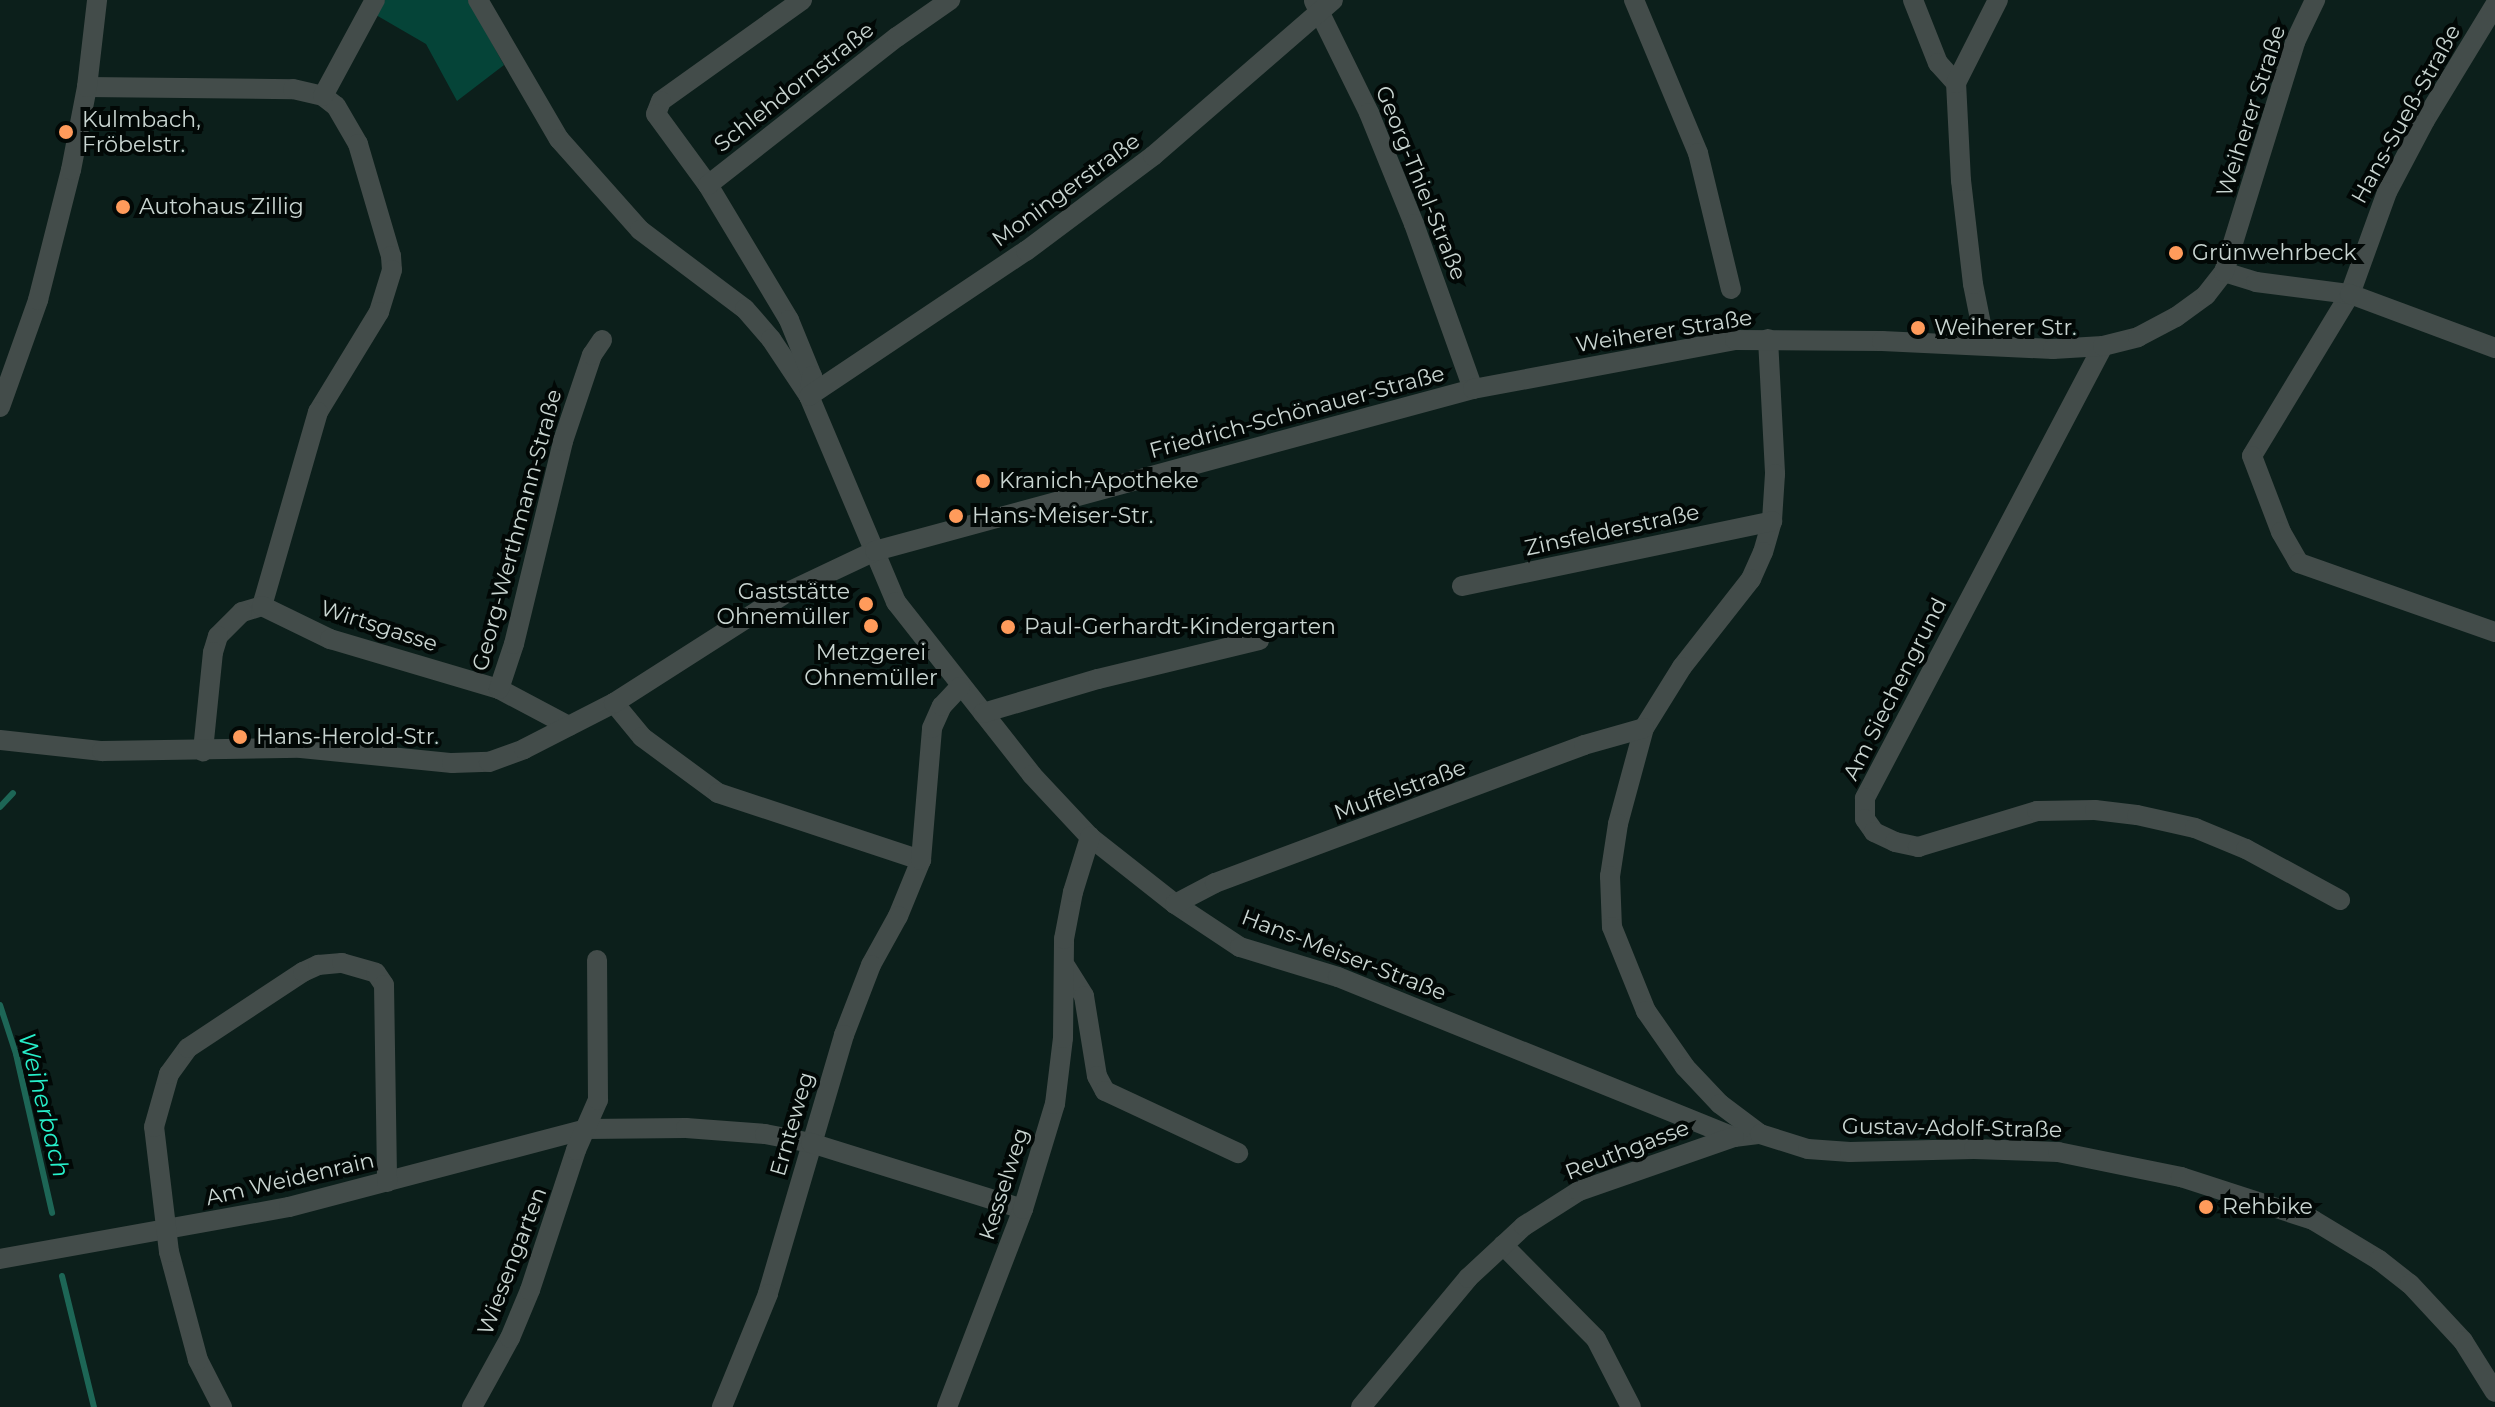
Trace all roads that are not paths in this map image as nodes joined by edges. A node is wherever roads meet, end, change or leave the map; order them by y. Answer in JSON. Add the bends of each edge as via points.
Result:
{"nodes":[{"id":1,"x":97,"y":0,"type":"edge"},
{"id":2,"x":375,"y":0,"type":"edge"},
{"id":3,"x":478,"y":0,"type":"edge"},
{"id":4,"x":802,"y":0,"type":"edge"},
{"id":5,"x":950,"y":0,"type":"edge"},
{"id":6,"x":1634,"y":0,"type":"edge"},
{"id":7,"x":1913,"y":0,"type":"edge"},
{"id":8,"x":1998,"y":0,"type":"edge"},
{"id":9,"x":2315,"y":0,"type":"edge"},
{"id":10,"x":1322,"y":4,"type":"edge"},
{"id":11,"x":2495,"y":5,"type":"edge"},
{"id":12,"x":1956,"y":83,"type":"junction"},
{"id":13,"x":87,"y":87,"type":"junction"},
{"id":14,"x":323,"y":96,"type":"junction"},
{"id":15,"x":708,"y":185,"type":"junction"},
{"id":16,"x":2224,"y":272,"type":"junction"},
{"id":17,"x":1731,"y":289,"type":"dead end"},
{"id":18,"x":2350,"y":294,"type":"junction"},
{"id":19,"x":1768,"y":339,"type":"junction"},
{"id":20,"x":602,"y":340,"type":"dead end"},
{"id":21,"x":1985,"y":344,"type":"junction"},
{"id":22,"x":2103,"y":346,"type":"junction"},
{"id":23,"x":2495,"y":348,"type":"edge"},
{"id":24,"x":1473,"y":389,"type":"junction"},
{"id":25,"x":809,"y":396,"type":"junction"},
{"id":26,"x":0,"y":407,"type":"edge"},
{"id":27,"x":1772,"y":521,"type":"junction"},
{"id":28,"x":875,"y":551,"type":"junction"},
{"id":29,"x":1462,"y":586,"type":"dead end"},
{"id":30,"x":262,"y":606,"type":"junction"},
{"id":31,"x":2495,"y":632,"type":"edge"},
{"id":32,"x":1259,"y":640,"type":"dead end"},
{"id":33,"x":960,"y":687,"type":"junction"},
{"id":34,"x":499,"y":689,"type":"junction"},
{"id":35,"x":614,"y":703,"type":"junction"},
{"id":36,"x":983,"y":713,"type":"junction"},
{"id":37,"x":569,"y":726,"type":"junction"},
{"id":38,"x":1644,"y":728,"type":"junction"},
{"id":39,"x":0,"y":740,"type":"edge"},
{"id":40,"x":203,"y":751,"type":"junction"},
{"id":41,"x":1090,"y":837,"type":"junction"},
{"id":42,"x":921,"y":860,"type":"junction"},
{"id":43,"x":2340,"y":900,"type":"dead end"},
{"id":44,"x":1175,"y":904,"type":"junction"},
{"id":45,"x":597,"y":960,"type":"dead end"},
{"id":46,"x":1066,"y":967,"type":"junction"},
{"id":47,"x":586,"y":1129,"type":"junction"},
{"id":48,"x":1760,"y":1134,"type":"junction"},
{"id":49,"x":1734,"y":1137,"type":"junction"},
{"id":50,"x":811,"y":1143,"type":"junction"},
{"id":51,"x":1238,"y":1153,"type":"dead end"},
{"id":52,"x":387,"y":1182,"type":"junction"},
{"id":53,"x":1023,"y":1209,"type":"junction"},
{"id":54,"x":166,"y":1229,"type":"junction"},
{"id":55,"x":1503,"y":1245,"type":"junction"},
{"id":56,"x":0,"y":1259,"type":"edge"},
{"id":57,"x":2495,"y":1392,"type":"edge"},
{"id":58,"x":222,"y":1407,"type":"edge"},
{"id":59,"x":472,"y":1407,"type":"edge"},
{"id":60,"x":722,"y":1407,"type":"edge"},
{"id":61,"x":947,"y":1407,"type":"edge"},
{"id":62,"x":1361,"y":1407,"type":"edge"},
{"id":63,"x":1631,"y":1407,"type":"edge"}],
"edges":[{"from":1,"to":13,"type":"street"},
{"from":2,"to":14,"type":"street"},
{"from":3,"to":25,"type":"street","via":[[559,139],[640,230],[745,309]]},
{"from":4,"to":15,"type":"street","name":"Schlehdornstraße","via":[[661,101],[656,114]]},
{"from":5,"to":15,"type":"street","name":"Schlehdornstraße"},
{"from":6,"to":17,"type":"street","via":[[1698,153]]},
{"from":7,"to":12,"type":"street","via":[[1938,63]]},
{"from":8,"to":12,"type":"street"},
{"from":9,"to":16,"type":"street","name":"Weiherer Straße","via":[[2295,42]]},
{"from":10,"to":24,"type":"street","name":"Georg-Thiel-Straße","via":[[1408,210]]},
{"from":10,"to":25,"type":"street","name":"Moningerstraße","via":[[1140,166],[1026,251]]},
{"from":11,"to":18,"type":"street","name":"Hans-Sueß-Straße","via":[[2387,192]]},
{"from":12,"to":21,"type":"street","via":[[1961,181]]},
{"from":13,"to":14,"type":"street","via":[[293,89]]},
{"from":13,"to":26,"type":"street","via":[[38,300]]},
{"from":14,"to":30,"type":"street","via":[[336,106],[358,144],[392,270],[379,312],[318,412]]},
{"from":15,"to":25,"type":"street","name":"Schlehdornstraße","via":[[789,320],[812,376]]},
{"from":16,"to":18,"type":"street","via":[[2256,282]]},
{"from":16,"to":22,"type":"street","name":"Weiherer Straße","via":[[2206,295],[2176,317],[2138,337]]},
{"from":18,"to":23,"type":"street"},
{"from":18,"to":31,"type":"street","name":"Hans-Sueß-Straße","via":[[2252,456],[2281,532],[2299,563]]},
{"from":19,"to":21,"type":"street","name":"Weiherer Straße"},
{"from":19,"to":24,"type":"street","name":"Weiherer Straße","via":[[1694,347]]},
{"from":19,"to":27,"type":"street","via":[[1775,474]]},
{"from":20,"to":34,"type":"street","name":"Georg-Werthmann-Straße","via":[[584,374],[563,441]]},
{"from":21,"to":22,"type":"street","name":"Weiherer Straße"},
{"from":22,"to":43,"type":"street","name":"Am Siechengrund","via":[[1865,798],[1865,819],[1874,832],[1918,847],[2037,811],[2137,815],[2195,828],[2246,849]]},
{"from":24,"to":28,"type":"street","name":"Friedrich-Schönauer-Straße"},
{"from":25,"to":28,"type":"street","name":"Hans-Meiser-Straße"},
{"from":27,"to":29,"type":"street","name":"Zinsfelderstraße"},
{"from":27,"to":38,"type":"street","via":[[1751,579],[1682,667]]},
{"from":28,"to":33,"type":"street","name":"Hans-Meiser-Straße","via":[[896,602]]},
{"from":28,"to":35,"type":"street","name":"Friedrich-Schönauer-Straße","via":[[786,593]]},
{"from":30,"to":34,"type":"street","name":"Wirtsgasse","via":[[330,639]]},
{"from":30,"to":40,"type":"street","via":[[242,612],[218,636]]},
{"from":32,"to":36,"type":"street"},
{"from":33,"to":36,"type":"street","name":"Hans-Meiser-Straße"},
{"from":33,"to":42,"type":"street","name":"Ernteweg","via":[[942,706],[932,728]]},
{"from":34,"to":37,"type":"street","name":"Wirtsgasse"},
{"from":35,"to":37,"type":"street","name":"Friedrich-Schönauer-Straße"},
{"from":35,"to":42,"type":"street","via":[[642,737],[718,793]]},
{"from":36,"to":41,"type":"street","name":"Hans-Meiser-Straße"},
{"from":37,"to":40,"type":"street","name":"Friedrich-Schönauer-Straße","via":[[489,762],[301,748]]},
{"from":38,"to":44,"type":"street","name":"Muffelstraße","via":[[1584,745],[1215,883]]},
{"from":38,"to":48,"type":"street","via":[[1616,837],[1610,876],[1612,927],[1646,1011],[1685,1067],[1720,1104]]},
{"from":39,"to":40,"type":"street","name":"Friedrich-Schönauer-Straße","via":[[102,751]]},
{"from":41,"to":44,"type":"street","name":"Hans-Meiser-Straße"},
{"from":41,"to":46,"type":"street","name":"Kesselweg","via":[[1064,939]]},
{"from":42,"to":50,"type":"street","name":"Ernteweg","via":[[855,1007]]},
{"from":44,"to":49,"type":"street","name":"Hans-Meiser-Straße","via":[[1240,947],[1338,977]]},
{"from":45,"to":47,"type":"street","via":[[598,1100]]},
{"from":46,"to":51,"type":"street","name":"Kesselweg","via":[[1084,996],[1097,1076],[1105,1091]]},
{"from":46,"to":53,"type":"street","name":"Kesselweg","via":[[1055,1104]]},
{"from":47,"to":50,"type":"street","name":"Am Weidenrain","via":[[686,1128]]},
{"from":47,"to":52,"type":"street","name":"Am Weidenrain"},
{"from":47,"to":59,"type":"street","name":"Wiesengarten","via":[[530,1290]]},
{"from":48,"to":49,"type":"street","name":"Hans-Meiser-Straße"},
{"from":48,"to":57,"type":"street","name":"Gustav-Adolf-Straße","via":[[1808,1149],[1850,1152],[2058,1152],[2241,1194],[2313,1220],[2410,1284],[2463,1341]]},
{"from":49,"to":55,"type":"street","name":"Reuthgasse","via":[[1579,1191]]},
{"from":50,"to":53,"type":"street","name":"Am Weidenrain"},
{"from":50,"to":60,"type":"street","name":"Ernteweg","via":[[768,1294]]},
{"from":52,"to":54,"type":"street","name":"Am Weidenrain","via":[[289,1207]]},
{"from":52,"to":54,"type":"street","via":[[384,985],[376,973],[362,967],[318,965],[188,1048],[169,1074],[154,1127]]},
{"from":53,"to":61,"type":"street","name":"Kesselweg"},
{"from":54,"to":56,"type":"street","name":"Am Weidenrain"},
{"from":54,"to":58,"type":"street","via":[[198,1360]]},
{"from":55,"to":62,"type":"street","name":"Reuthgasse","via":[[1464,1282]]},
{"from":55,"to":63,"type":"street","via":[[1596,1339]]}]}
